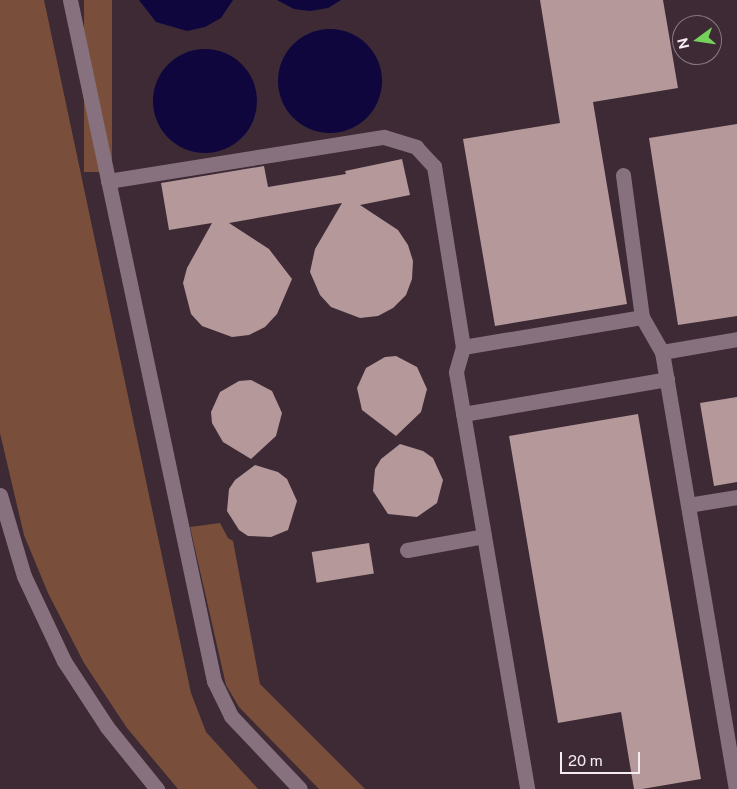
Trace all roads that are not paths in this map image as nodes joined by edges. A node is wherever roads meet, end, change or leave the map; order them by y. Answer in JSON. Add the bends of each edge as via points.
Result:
{"nodes":[{"id":1,"x":70,"y":0,"type":"edge"},
{"id":2,"x":622,"y":176,"type":"dead end"},
{"id":3,"x":108,"y":181,"type":"junction"},
{"id":4,"x":642,"y":317,"type":"junction"},
{"id":5,"x":737,"y":339,"type":"edge"},
{"id":6,"x":463,"y":347,"type":"junction"},
{"id":7,"x":662,"y":352,"type":"junction"},
{"id":8,"x":667,"y":379,"type":"junction"},
{"id":9,"x":463,"y":414,"type":"junction"},
{"id":10,"x":0,"y":495,"type":"edge"},
{"id":11,"x":737,"y":497,"type":"edge"},
{"id":12,"x":688,"y":505,"type":"junction"},
{"id":13,"x":484,"y":536,"type":"junction"},
{"id":14,"x":408,"y":550,"type":"dead end"},
{"id":15,"x":157,"y":789,"type":"edge"},
{"id":16,"x":300,"y":789,"type":"edge"},
{"id":17,"x":527,"y":789,"type":"edge"},
{"id":18,"x":736,"y":789,"type":"edge"}],
"edges":[{"from":1,"to":3,"type":"main road"},
{"from":2,"to":4,"type":"main road"},
{"from":3,"to":6,"type":"main road","via":[[384,137],[416,148],[434,166]]},
{"from":3,"to":16,"type":"main road","via":[[214,681],[231,716]]},
{"from":4,"to":6,"type":"main road"},
{"from":4,"to":7,"type":"main road"},
{"from":5,"to":7,"type":"main road"},
{"from":6,"to":9,"type":"main road","via":[[456,372]]},
{"from":7,"to":8,"type":"main road"},
{"from":8,"to":9,"type":"main road"},
{"from":8,"to":12,"type":"main road"},
{"from":9,"to":13,"type":"main road"},
{"from":10,"to":15,"type":"main road","via":[[24,576],[64,661],[107,727]]},
{"from":11,"to":12,"type":"main road"},
{"from":12,"to":18,"type":"main road"},
{"from":13,"to":14,"type":"main road"},
{"from":13,"to":17,"type":"main road"}]}
